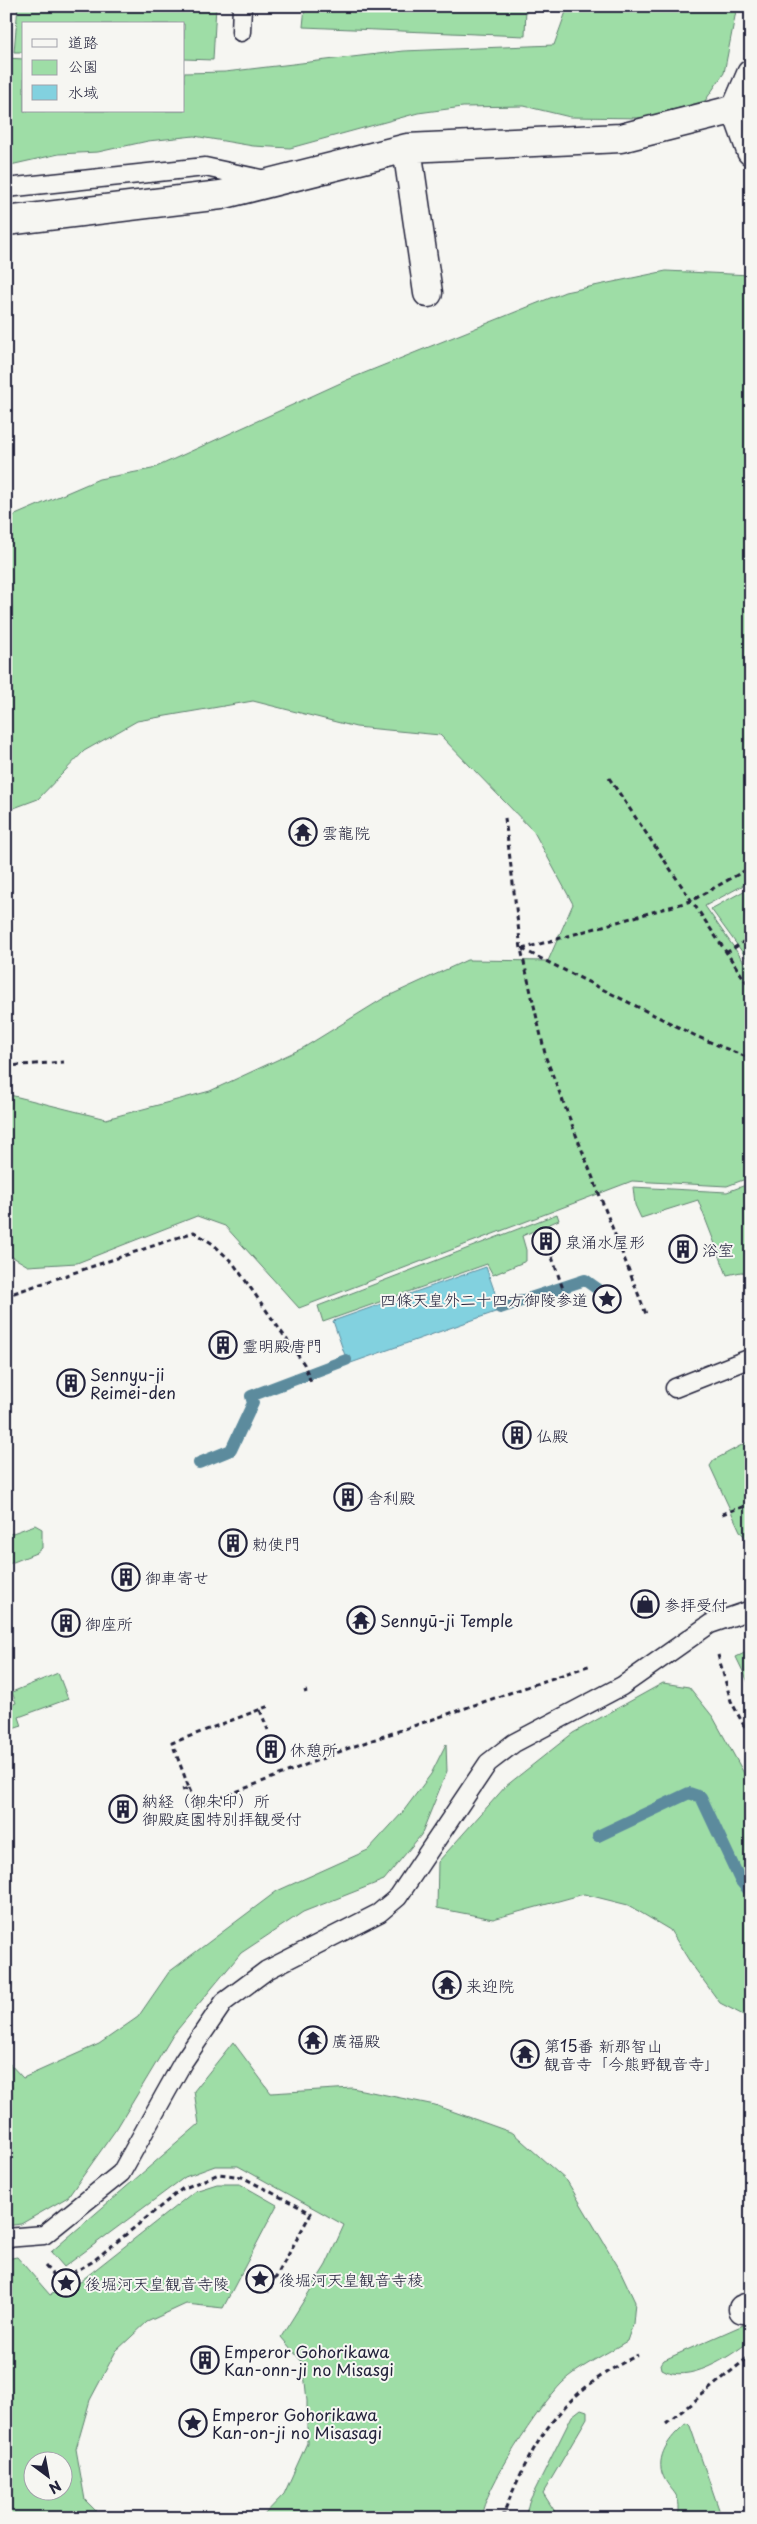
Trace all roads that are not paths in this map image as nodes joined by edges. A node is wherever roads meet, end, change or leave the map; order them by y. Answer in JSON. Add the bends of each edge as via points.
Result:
{"nodes":[{"id":1,"x":242,"y":6,"type":"edge"},
{"id":2,"x":241,"y":32,"type":"dead end"},
{"id":3,"x":751,"y":74,"type":"edge"},
{"id":4,"x":743,"y":105,"type":"edge"},
{"id":5,"x":407,"y":148,"type":"junction"},
{"id":6,"x":751,"y":151,"type":"edge"},
{"id":7,"x":270,"y":181,"type":"junction"},
{"id":8,"x":6,"y":188,"type":"edge"},
{"id":9,"x":6,"y":221,"type":"edge"},
{"id":10,"x":428,"y":293,"type":"dead end"},
{"id":11,"x":751,"y":1358,"type":"edge"},
{"id":12,"x":675,"y":1388,"type":"dead end"},
{"id":13,"x":751,"y":1610,"type":"edge"},
{"id":14,"x":6,"y":2238,"type":"edge"}],
"edges":[{"from":1,"to":2,"type":"lane"},
{"from":3,"to":4,"type":"street"},
{"from":4,"to":5,"type":"street","via":[[621,138]]},
{"from":4,"to":6,"type":"street"},
{"from":5,"to":7,"type":"street"},
{"from":5,"to":10,"type":"street"},
{"from":7,"to":8,"type":"lane","via":[[205,168]]},
{"from":7,"to":9,"type":"street","via":[[221,195]]},
{"from":11,"to":12,"type":"lane"},
{"from":13,"to":14,"type":"lane","via":[[710,1624],[622,1686],[514,1743],[488,1763],[398,1897],[379,1913],[267,1970],[224,2002],[183,2062],[121,2173],[44,2235]]}]}
